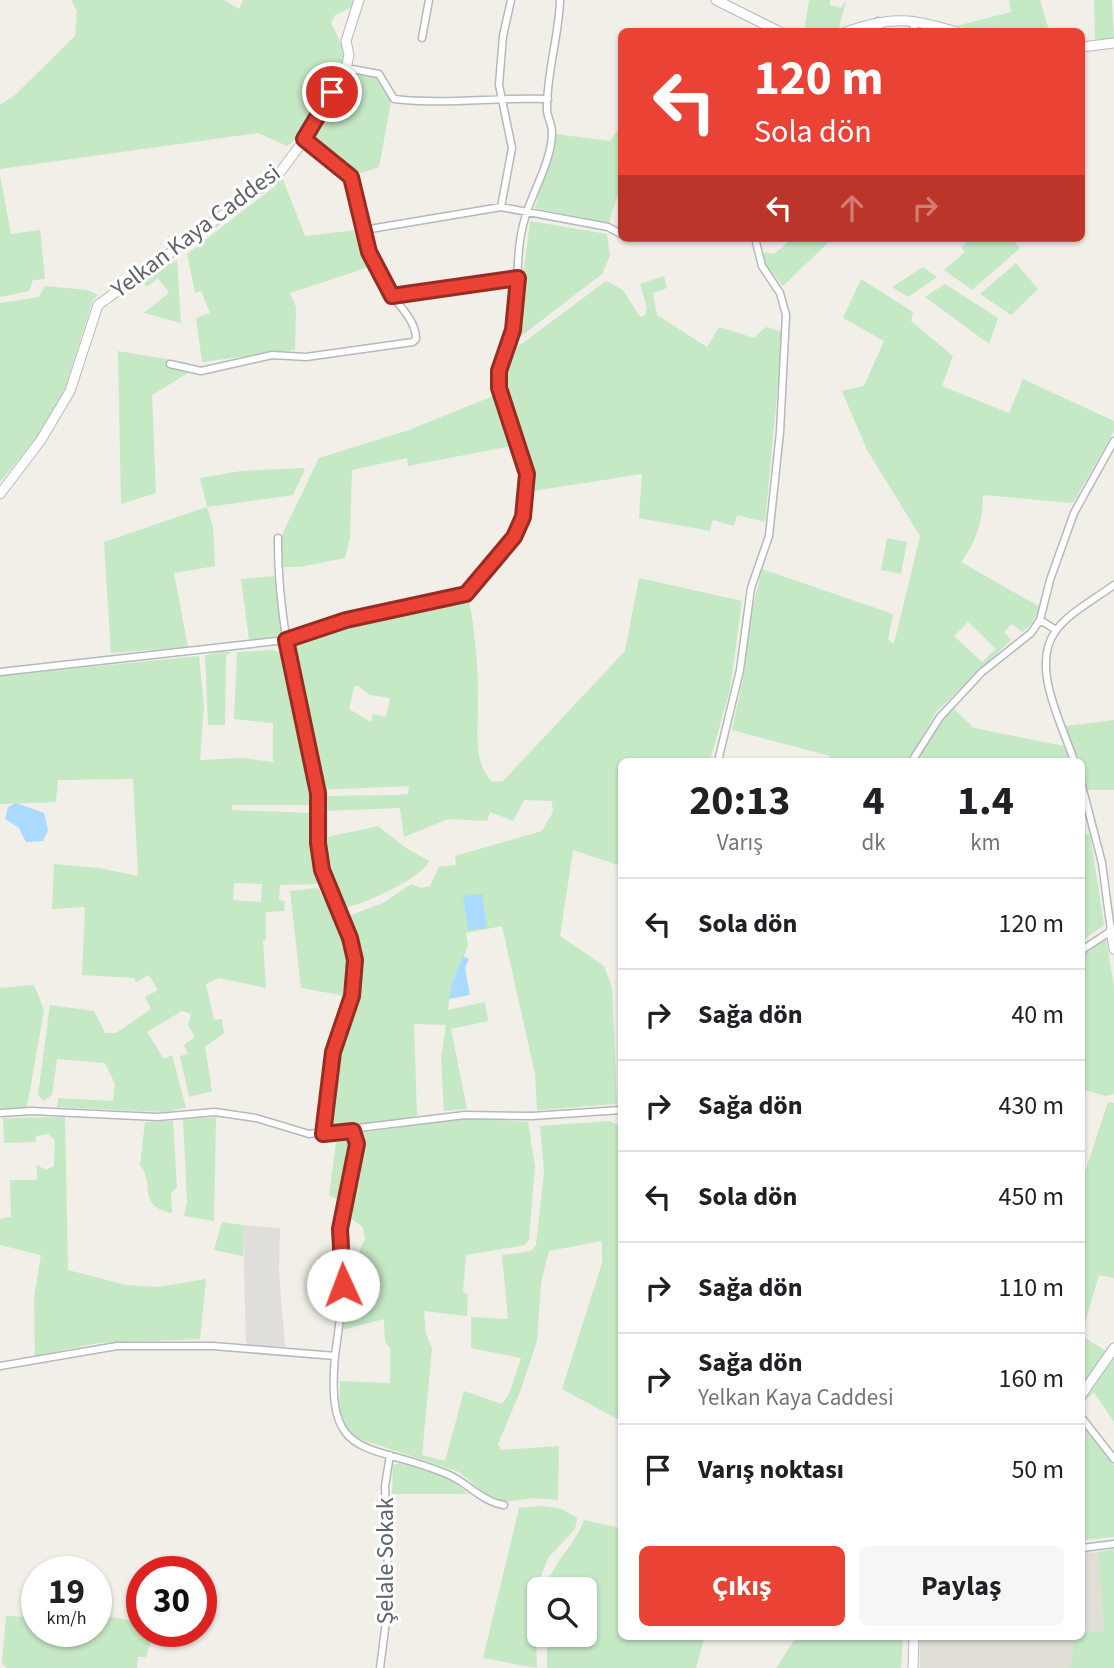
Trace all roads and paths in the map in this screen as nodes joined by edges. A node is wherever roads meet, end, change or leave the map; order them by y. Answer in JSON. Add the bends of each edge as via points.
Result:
{"nodes":[{"id":1,"x":359,"y":0,"type":"edge"},
{"id":2,"x":429,"y":0,"type":"edge"},
{"id":3,"x":511,"y":0,"type":"edge"},
{"id":4,"x":560,"y":0,"type":"edge"},
{"id":5,"x":716,"y":0,"type":"edge"},
{"id":6,"x":912,"y":20,"type":"junction"},
{"id":7,"x":878,"y":21,"type":"junction"},
{"id":8,"x":772,"y":28,"type":"edge"},
{"id":9,"x":858,"y":28,"type":"edge"},
{"id":10,"x":879,"y":28,"type":"edge"},
{"id":11,"x":914,"y":28,"type":"edge"},
{"id":12,"x":942,"y":28,"type":"edge"},
{"id":13,"x":422,"y":38,"type":"dead end"},
{"id":14,"x":1114,"y":43,"type":"edge"},
{"id":15,"x":1085,"y":47,"type":"edge"},
{"id":16,"x":346,"y":68,"type":"junction"},
{"id":17,"x":500,"y":97,"type":"junction"},
{"id":18,"x":548,"y":99,"type":"junction"},
{"id":19,"x":304,"y":139,"type":"junction"},
{"id":20,"x":500,"y":207,"type":"junction"},
{"id":21,"x":527,"y":213,"type":"junction"},
{"id":22,"x":363,"y":230,"type":"junction"},
{"id":23,"x":618,"y":232,"type":"edge"},
{"id":24,"x":756,"y":242,"type":"edge"},
{"id":25,"x":518,"y":278,"type":"junction"},
{"id":26,"x":392,"y":296,"type":"junction"},
{"id":27,"x":170,"y":364,"type":"dead end"},
{"id":28,"x":1114,"y":441,"type":"edge"},
{"id":29,"x":0,"y":494,"type":"edge"},
{"id":30,"x":278,"y":538,"type":"dead end"},
{"id":31,"x":1114,"y":585,"type":"edge"},
{"id":32,"x":1040,"y":620,"type":"junction"},
{"id":33,"x":1056,"y":630,"type":"junction"},
{"id":34,"x":286,"y":640,"type":"junction"},
{"id":35,"x":0,"y":672,"type":"edge"},
{"id":36,"x":719,"y":758,"type":"edge"},
{"id":37,"x":914,"y":758,"type":"edge"},
{"id":38,"x":1073,"y":758,"type":"edge"},
{"id":39,"x":1085,"y":798,"type":"edge"},
{"id":40,"x":1112,"y":930,"type":"edge"},
{"id":41,"x":1085,"y":948,"type":"edge"},
{"id":42,"x":1114,"y":949,"type":"edge"},
{"id":43,"x":618,"y":1110,"type":"edge"},
{"id":44,"x":0,"y":1113,"type":"edge"},
{"id":45,"x":353,"y":1131,"type":"junction"},
{"id":46,"x":323,"y":1134,"type":"junction"},
{"id":47,"x":1114,"y":1348,"type":"edge"},
{"id":48,"x":335,"y":1356,"type":"junction"},
{"id":49,"x":0,"y":1366,"type":"edge"},
{"id":50,"x":1085,"y":1390,"type":"edge"},
{"id":51,"x":1085,"y":1422,"type":"edge"},
{"id":52,"x":390,"y":1455,"type":"junction"},
{"id":53,"x":1114,"y":1460,"type":"edge"},
{"id":54,"x":504,"y":1505,"type":"dead end"},
{"id":55,"x":1114,"y":1544,"type":"edge"},
{"id":56,"x":1085,"y":1548,"type":"edge"},
{"id":57,"x":914,"y":1640,"type":"edge"},
{"id":58,"x":380,"y":1668,"type":"edge"},
{"id":59,"x":914,"y":1668,"type":"edge"}],
"edges":[{"from":1,"to":16,"type":"street","name":"Yelkan Kaya Caddesi","via":[[346,41]]},
{"from":2,"to":13,"type":"street"},
{"from":3,"to":17,"type":"street","via":[[503,36]]},
{"from":4,"to":18,"type":"street"},
{"from":5,"to":8,"type":"street"},
{"from":6,"to":7,"type":"street"},
{"from":6,"to":11,"type":"street"},
{"from":6,"to":12,"type":"street"},
{"from":7,"to":9,"type":"street"},
{"from":7,"to":10,"type":"street"},
{"from":14,"to":15,"type":"street"},
{"from":16,"to":17,"type":"street","via":[[379,74],[394,99]]},
{"from":16,"to":19,"type":"street","name":"Yelkan Kaya Caddesi"},
{"from":17,"to":18,"type":"street"},
{"from":17,"to":20,"type":"street","via":[[512,148]]},
{"from":18,"to":21,"type":"street","via":[[552,131]]},
{"from":19,"to":22,"type":"street","via":[[351,177]]},
{"from":19,"to":29,"type":"street","name":"Yelkan Kaya Caddesi","via":[[278,175],[98,305],[70,391],[41,440]]},
{"from":20,"to":21,"type":"street"},
{"from":20,"to":22,"type":"street"},
{"from":21,"to":23,"type":"street"},
{"from":21,"to":25,"type":"street"},
{"from":22,"to":26,"type":"street"},
{"from":24,"to":36,"type":"street","via":[[762,266],[780,293],[786,315],[780,432],[769,536],[751,589],[740,670]]},
{"from":25,"to":26,"type":"street"},
{"from":25,"to":34,"type":"street","via":[[513,330],[499,371],[499,388],[527,474],[524,510],[514,537],[466,594],[346,620]]},
{"from":26,"to":27,"type":"street","via":[[415,330],[413,342],[306,357],[272,355],[201,371]]},
{"from":28,"to":32,"type":"street","via":[[1074,513]]},
{"from":30,"to":34,"type":"street"},
{"from":31,"to":33,"type":"street"},
{"from":32,"to":33,"type":"street"},
{"from":32,"to":37,"type":"street","via":[[940,717]]},
{"from":33,"to":38,"type":"street","via":[[1049,648],[1048,687]]},
{"from":34,"to":35,"type":"street"},
{"from":34,"to":46,"type":"street","via":[[318,793],[322,870],[355,960],[352,996],[333,1052]]},
{"from":39,"to":40,"type":"street","via":[[1102,863]]},
{"from":40,"to":41,"type":"street"},
{"from":40,"to":42,"type":"street"},
{"from":43,"to":45,"type":"street","via":[[465,1115]]},
{"from":44,"to":46,"type":"street","via":[[158,1117],[215,1112],[256,1118],[309,1135]]},
{"from":45,"to":46,"type":"street"},
{"from":45,"to":48,"type":"street","via":[[357,1151],[340,1229],[344,1268]]},
{"from":47,"to":50,"type":"street"},
{"from":48,"to":49,"type":"street","via":[[213,1346],[117,1346]]},
{"from":48,"to":52,"type":"street","via":[[338,1424],[349,1438]]},
{"from":51,"to":53,"type":"street"},
{"from":52,"to":54,"type":"street","via":[[445,1473]]},
{"from":52,"to":58,"type":"street","name":"Şelale Sokak","via":[[385,1486],[389,1598]]},
{"from":55,"to":56,"type":"street"},
{"from":57,"to":59,"type":"street"}]}
